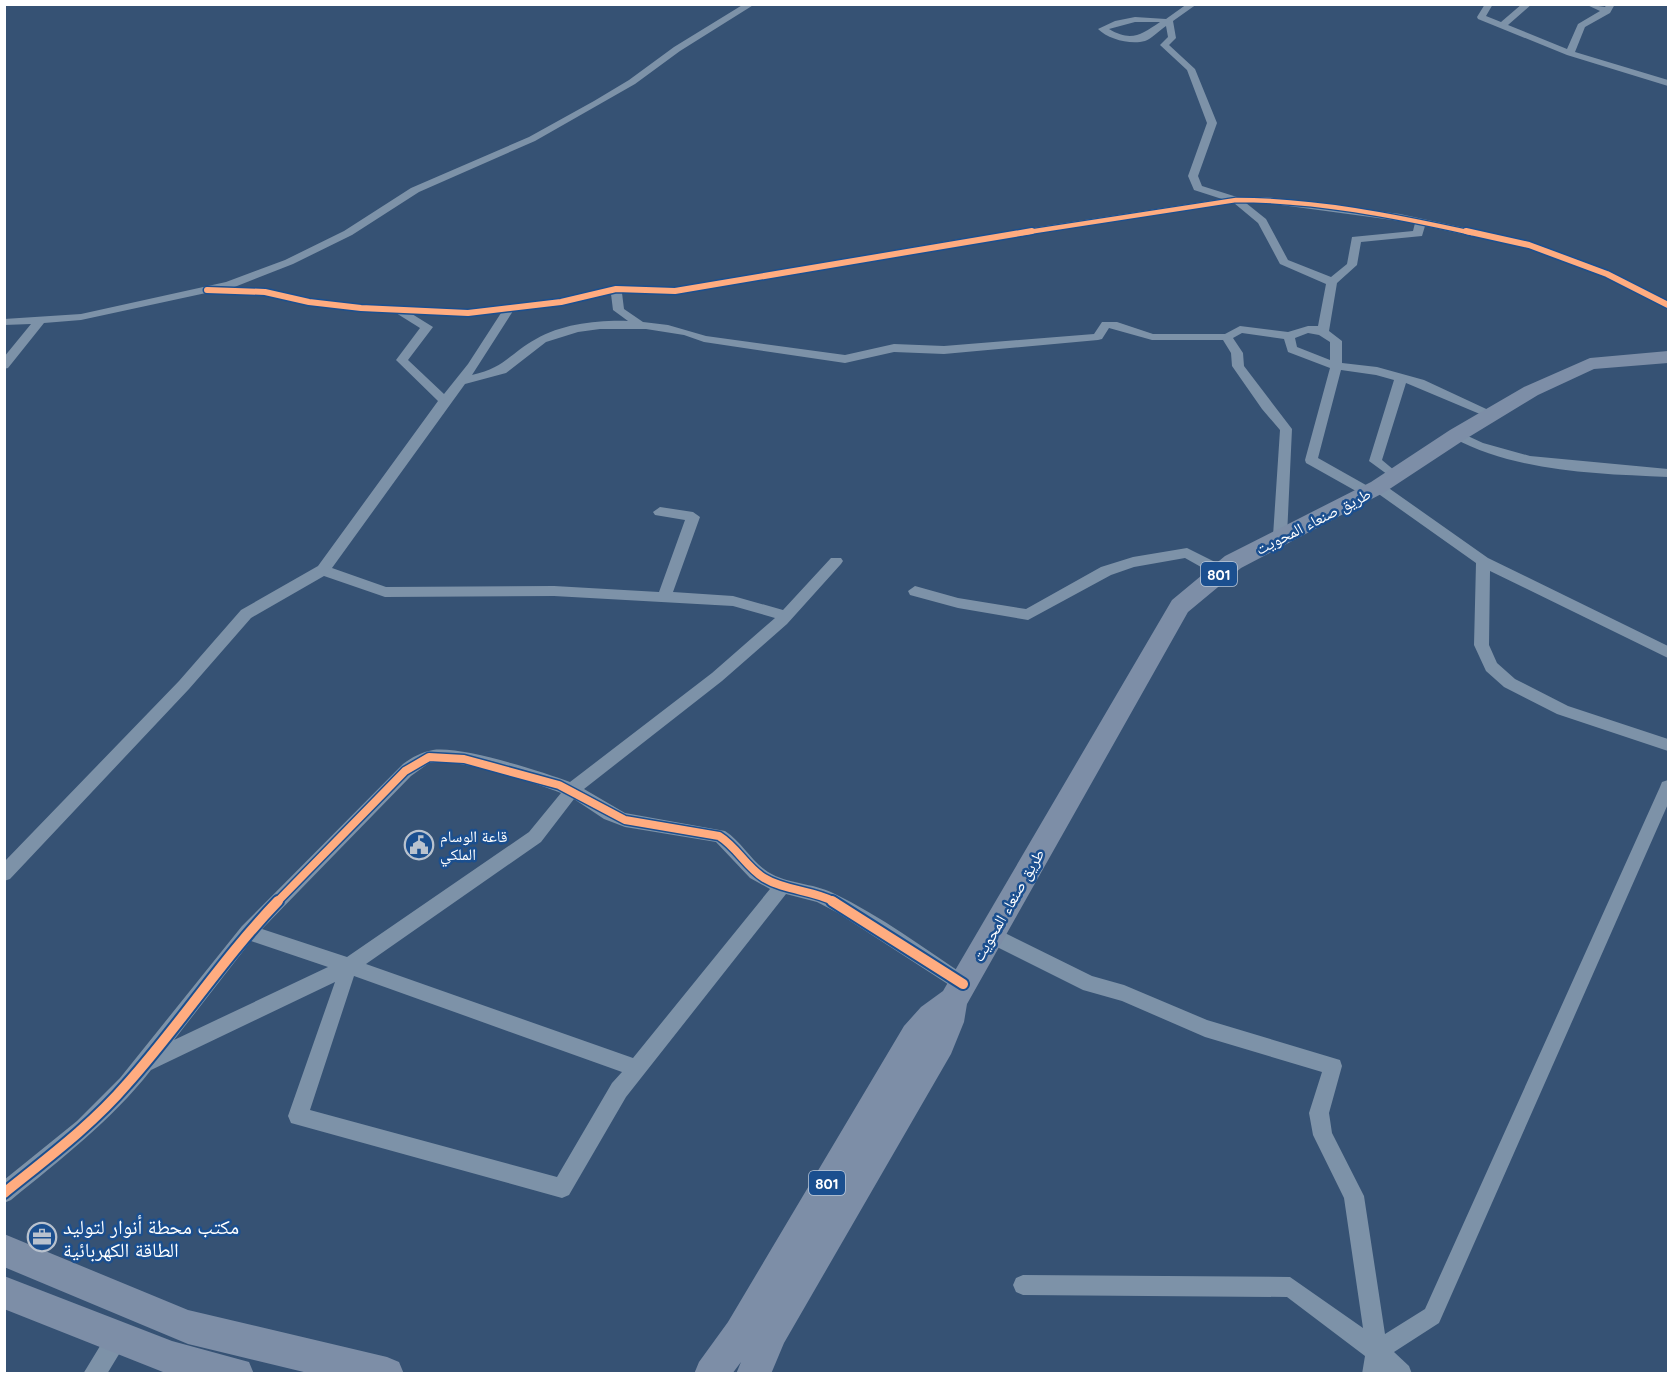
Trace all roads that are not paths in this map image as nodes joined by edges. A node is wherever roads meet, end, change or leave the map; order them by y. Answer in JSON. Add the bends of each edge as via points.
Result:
{"nodes":[{"id":1,"x":751,"y":4,"type":"edge"},
{"id":2,"x":1193,"y":4,"type":"edge"},
{"id":3,"x":1489,"y":4,"type":"edge"},
{"id":4,"x":1528,"y":4,"type":"edge"},
{"id":5,"x":1589,"y":4,"type":"edge"},
{"id":6,"x":1609,"y":8,"type":"edge"},
{"id":7,"x":1169,"y":22,"type":"junction"},
{"id":8,"x":1502,"y":26,"type":"junction"},
{"id":9,"x":1570,"y":53,"type":"junction"},
{"id":10,"x":1668,"y":83,"type":"edge"},
{"id":11,"x":1236,"y":200,"type":"junction"},
{"id":12,"x":1421,"y":221,"type":"junction"},
{"id":13,"x":1332,"y":282,"type":"junction"},
{"id":14,"x":615,"y":289,"type":"junction"},
{"id":15,"x":207,"y":290,"type":"junction"},
{"id":16,"x":1668,"y":305,"type":"edge"},
{"id":17,"x":509,"y":308,"type":"junction"},
{"id":18,"x":399,"y":311,"type":"junction"},
{"id":19,"x":40,"y":320,"type":"junction"},
{"id":20,"x":4,"y":322,"type":"edge"},
{"id":21,"x":639,"y":324,"type":"junction"},
{"id":22,"x":1323,"y":331,"type":"junction"},
{"id":23,"x":1288,"y":336,"type":"junction"},
{"id":24,"x":1227,"y":337,"type":"junction"},
{"id":25,"x":1668,"y":357,"type":"edge"},
{"id":26,"x":4,"y":365,"type":"edge"},
{"id":27,"x":1336,"y":366,"type":"junction"},
{"id":28,"x":1401,"y":378,"type":"junction"},
{"id":29,"x":462,"y":381,"type":"junction"},
{"id":30,"x":445,"y":401,"type":"junction"},
{"id":31,"x":1491,"y":414,"type":"junction"},
{"id":32,"x":1457,"y":435,"type":"junction"},
{"id":33,"x":1668,"y":472,"type":"edge"},
{"id":34,"x":1381,"y":485,"type":"junction"},
{"id":35,"x":660,"y":512,"type":"dead end"},
{"id":36,"x":1280,"y":536,"type":"junction"},
{"id":37,"x":836,"y":561,"type":"dead end"},
{"id":38,"x":1483,"y":561,"type":"junction"},
{"id":39,"x":324,"y":570,"type":"junction"},
{"id":40,"x":1222,"y":572,"type":"junction"},
{"id":41,"x":915,"y":591,"type":"dead end"},
{"id":42,"x":664,"y":597,"type":"junction"},
{"id":43,"x":785,"y":616,"type":"junction"},
{"id":44,"x":1668,"y":652,"type":"edge"},
{"id":45,"x":1668,"y":745,"type":"edge"},
{"id":46,"x":1668,"y":787,"type":"edge"},
{"id":47,"x":572,"y":790,"type":"junction"},
{"id":48,"x":4,"y":874,"type":"edge"},
{"id":49,"x":782,"y":886,"type":"junction"},
{"id":50,"x":248,"y":932,"type":"junction"},
{"id":51,"x":991,"y":935,"type":"junction"},
{"id":52,"x":349,"y":966,"type":"junction"},
{"id":53,"x":958,"y":992,"type":"junction"},
{"id":54,"x":146,"y":1063,"type":"junction"},
{"id":55,"x":637,"y":1068,"type":"junction"},
{"id":56,"x":4,"y":1193,"type":"edge"},
{"id":57,"x":4,"y":1250,"type":"edge"},
{"id":58,"x":1023,"y":1285,"type":"dead end"},
{"id":59,"x":4,"y":1292,"type":"edge"},
{"id":60,"x":120,"y":1336,"type":"junction"},
{"id":61,"x":1377,"y":1351,"type":"junction"},
{"id":62,"x":94,"y":1374,"type":"edge"},
{"id":63,"x":237,"y":1374,"type":"edge"},
{"id":64,"x":387,"y":1374,"type":"edge"},
{"id":65,"x":711,"y":1374,"type":"edge"},
{"id":66,"x":753,"y":1374,"type":"edge"},
{"id":67,"x":1373,"y":1374,"type":"edge"},
{"id":68,"x":1401,"y":1374,"type":"edge"}],
"edges":[{"from":1,"to":15,"type":"street","via":[[623,87],[532,139],[415,190],[348,233],[289,262]]},
{"from":2,"to":7,"type":"street"},
{"from":3,"to":8,"type":"street","via":[[1481,17]]},
{"from":4,"to":8,"type":"street"},
{"from":5,"to":6,"type":"street"},
{"from":6,"to":9,"type":"street","via":[[1581,26]]},
{"from":7,"to":7,"type":"street","via":[[1138,19],[1102,29],[1125,39],[1145,38]]},
{"from":7,"to":11,"type":"street","via":[[1172,38],[1164,45],[1191,69],[1212,123],[1193,176],[1198,188]]},
{"from":8,"to":9,"type":"street"},
{"from":9,"to":10,"type":"street"},
{"from":11,"to":12,"type":"street","via":[[1266,200]]},
{"from":11,"to":13,"type":"street","via":[[1262,221],[1284,262]]},
{"from":11,"to":14,"type":"street","via":[[675,291]]},
{"from":12,"to":13,"type":"street","via":[[1418,234],[1356,239],[1352,265]]},
{"from":12,"to":16,"type":"street","via":[[1529,244],[1607,274]]},
{"from":13,"to":22,"type":"street","via":[[1331,299],[1323,313]]},
{"from":14,"to":17,"type":"street","via":[[561,303]]},
{"from":14,"to":21,"type":"street","via":[[619,310]]},
{"from":15,"to":18,"type":"street","via":[[265,292],[309,302]]},
{"from":15,"to":19,"type":"street","via":[[81,317]]},
{"from":17,"to":18,"type":"street","via":[[468,313]]},
{"from":17,"to":29,"type":"street"},
{"from":18,"to":30,"type":"street","via":[[427,327],[402,360]]},
{"from":19,"to":20,"type":"street"},
{"from":19,"to":26,"type":"street"},
{"from":21,"to":24,"type":"street","via":[[687,331],[704,339],[845,359],[894,348],[944,350],[1098,337],[1106,324],[1152,338]]},
{"from":21,"to":29,"type":"street","via":[[568,330],[542,340],[501,370]]},
{"from":22,"to":23,"type":"street","via":[[1308,328]]},
{"from":22,"to":27,"type":"street","via":[[1336,341]]},
{"from":23,"to":24,"type":"street","via":[[1240,329]]},
{"from":23,"to":27,"type":"street","via":[[1292,348]]},
{"from":24,"to":36,"type":"street","via":[[1237,353],[1238,366],[1286,429]]},
{"from":25,"to":31,"type":"main road","name":"طريق صنعاء المحويت","number":"801","via":[[1590,364]]},
{"from":27,"to":28,"type":"street"},
{"from":27,"to":34,"type":"street","via":[[1311,460]]},
{"from":28,"to":31,"type":"street"},
{"from":28,"to":34,"type":"street","via":[[1375,461]]},
{"from":29,"to":30,"type":"street"},
{"from":30,"to":39,"type":"street"},
{"from":31,"to":32,"type":"main road","name":"طريق صنعاء المحويت","number":"801"},
{"from":32,"to":33,"type":"street","via":[[1472,445],[1518,459]]},
{"from":32,"to":34,"type":"main road","name":"طريق صنعاء المحويت","number":"801"},
{"from":34,"to":36,"type":"main road","name":"طريق صنعاء المحويت","number":"801"},
{"from":34,"to":38,"type":"street"},
{"from":35,"to":42,"type":"street","via":[[693,517]]},
{"from":36,"to":40,"type":"main road","name":"طريق صنعاء المحويت","number":"801"},
{"from":37,"to":43,"type":"street"},
{"from":38,"to":44,"type":"street"},
{"from":38,"to":45,"type":"street","via":[[1481,646],[1486,662],[1503,679],[1560,709]]},
{"from":39,"to":42,"type":"street","via":[[385,592],[554,591]]},
{"from":39,"to":48,"type":"street","via":[[246,614]]},
{"from":40,"to":41,"type":"street","via":[[1187,553],[1133,562],[1106,571],[1028,615]]},
{"from":40,"to":51,"type":"main road","name":"طريق صنعاء المحويت","number":"801","via":[[1180,606]]},
{"from":42,"to":43,"type":"street","via":[[733,601]]},
{"from":43,"to":47,"type":"street","via":[[717,677]]},
{"from":46,"to":61,"type":"street","via":[[1432,1316]]},
{"from":47,"to":49,"type":"street","via":[[617,818],[719,836],[754,870]]},
{"from":47,"to":50,"type":"street","via":[[447,756],[419,761]]},
{"from":47,"to":52,"type":"street","via":[[535,837]]},
{"from":49,"to":53,"type":"street","via":[[834,902]]},
{"from":49,"to":55,"type":"street"},
{"from":50,"to":52,"type":"street"},
{"from":50,"to":54,"type":"street"},
{"from":51,"to":53,"type":"main road","name":"طريق صنعاء المحويت","number":"801"},
{"from":51,"to":61,"type":"street","via":[[1089,984],[1124,993],[1205,1028],[1333,1066],[1319,1113],[1323,1135],[1354,1196]]},
{"from":52,"to":54,"type":"street"},
{"from":52,"to":55,"type":"street"},
{"from":52,"to":55,"type":"street","via":[[298,1116],[562,1188],[619,1090]]},
{"from":53,"to":65,"type":"main road","name":"طريق صنعاء المحويت","number":"801","via":[[914,1036],[740,1334]]},
{"from":53,"to":66,"type":"main road","name":"طريق صنعاء المحويت","number":"801","via":[[941,1044],[772,1331]]},
{"from":54,"to":56,"type":"street","via":[[84,1128]]},
{"from":57,"to":64,"type":"main road","via":[[189,1327]]},
{"from":58,"to":61,"type":"street","via":[[1290,1287]]},
{"from":59,"to":60,"type":"main road"},
{"from":60,"to":62,"type":"street"},
{"from":60,"to":63,"type":"main road","via":[[172,1358]]},
{"from":61,"to":67,"type":"street"},
{"from":61,"to":68,"type":"street"}]}
